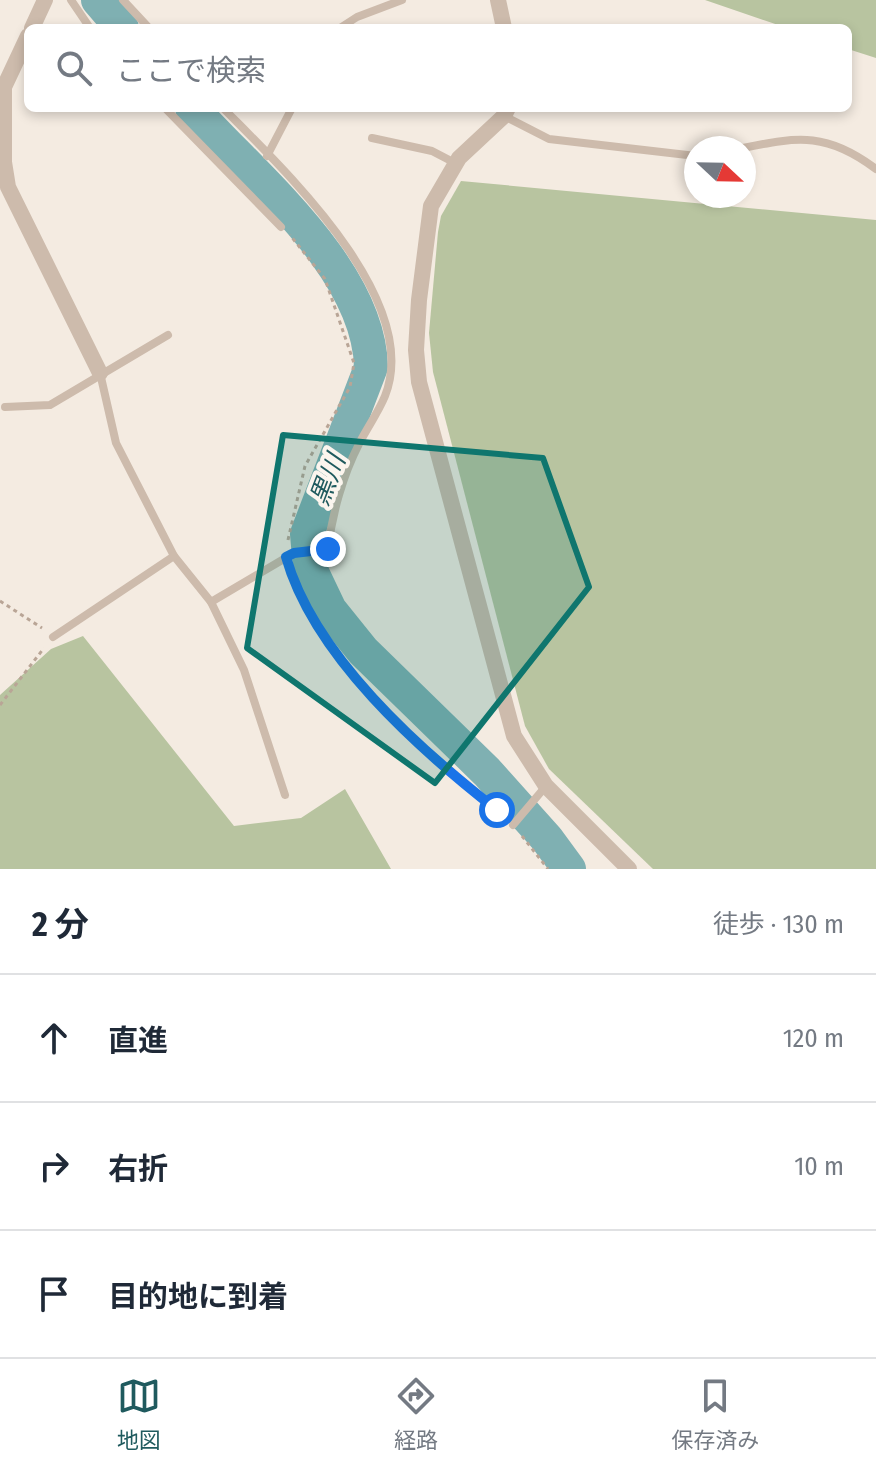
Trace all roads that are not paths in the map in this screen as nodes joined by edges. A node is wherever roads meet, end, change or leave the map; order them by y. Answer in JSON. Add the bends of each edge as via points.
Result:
{"nodes":[{"id":1,"x":45,"y":0,"type":"edge"},
{"id":2,"x":71,"y":0,"type":"edge"},
{"id":3,"x":123,"y":0,"type":"edge"},
{"id":4,"x":402,"y":0,"type":"edge"},
{"id":5,"x":498,"y":0,"type":"edge"},
{"id":6,"x":34,"y":24,"type":"edge"},
{"id":7,"x":87,"y":24,"type":"edge"},
{"id":8,"x":145,"y":24,"type":"edge"},
{"id":9,"x":346,"y":24,"type":"edge"},
{"id":10,"x":503,"y":24,"type":"edge"},
{"id":11,"x":24,"y":44,"type":"edge"},
{"id":12,"x":169,"y":112,"type":"edge"},
{"id":13,"x":227,"y":112,"type":"edge"},
{"id":14,"x":290,"y":112,"type":"edge"},
{"id":15,"x":506,"y":112,"type":"edge"},
{"id":16,"x":372,"y":138,"type":"dead end"},
{"id":17,"x":756,"y":145,"type":"edge"},
{"id":18,"x":684,"y":155,"type":"edge"},
{"id":19,"x":267,"y":156,"type":"junction"},
{"id":20,"x":456,"y":164,"type":"junction"},
{"id":21,"x":876,"y":169,"type":"edge"},
{"id":22,"x":281,"y":227,"type":"road end"},
{"id":23,"x":168,"y":335,"type":"dead end"},
{"id":24,"x":100,"y":373,"type":"junction"},
{"id":25,"x":5,"y":407,"type":"dead end"},
{"id":26,"x":174,"y":556,"type":"junction"},
{"id":27,"x":211,"y":602,"type":"junction"},
{"id":28,"x":53,"y":637,"type":"road end"},
{"id":29,"x":542,"y":790,"type":"junction"},
{"id":30,"x":285,"y":795,"type":"dead end"},
{"id":31,"x":514,"y":823,"type":"road end"},
{"id":32,"x":629,"y":869,"type":"edge"}],
"edges":[{"from":1,"to":6,"type":"street"},
{"from":2,"to":7,"type":"lane"},
{"from":3,"to":8,"type":"lane"},
{"from":4,"to":9,"type":"lane"},
{"from":5,"to":10,"type":"street"},
{"from":11,"to":24,"type":"street","via":[[4,87],[8,187]]},
{"from":12,"to":22,"type":"lane"},
{"from":13,"to":19,"type":"lane"},
{"from":14,"to":19,"type":"lane"},
{"from":15,"to":18,"type":"lane","via":[[549,139]]},
{"from":15,"to":20,"type":"street"},
{"from":16,"to":20,"type":"lane","via":[[432,151]]},
{"from":17,"to":21,"type":"lane","via":[[789,138],[843,146]]},
{"from":19,"to":27,"type":"lane","via":[[330,223],[365,277],[390,342],[392,372],[357,447],[328,549],[290,555]]},
{"from":20,"to":29,"type":"street","via":[[431,206],[426,227],[416,350],[419,382],[514,736]]},
{"from":23,"to":24,"type":"lane"},
{"from":24,"to":25,"type":"lane","via":[[50,405]]},
{"from":24,"to":26,"type":"lane","via":[[116,443]]},
{"from":26,"to":27,"type":"lane"},
{"from":26,"to":28,"type":"lane"},
{"from":27,"to":30,"type":"lane","via":[[244,670]]},
{"from":29,"to":31,"type":"lane"},
{"from":29,"to":32,"type":"street"}]}
